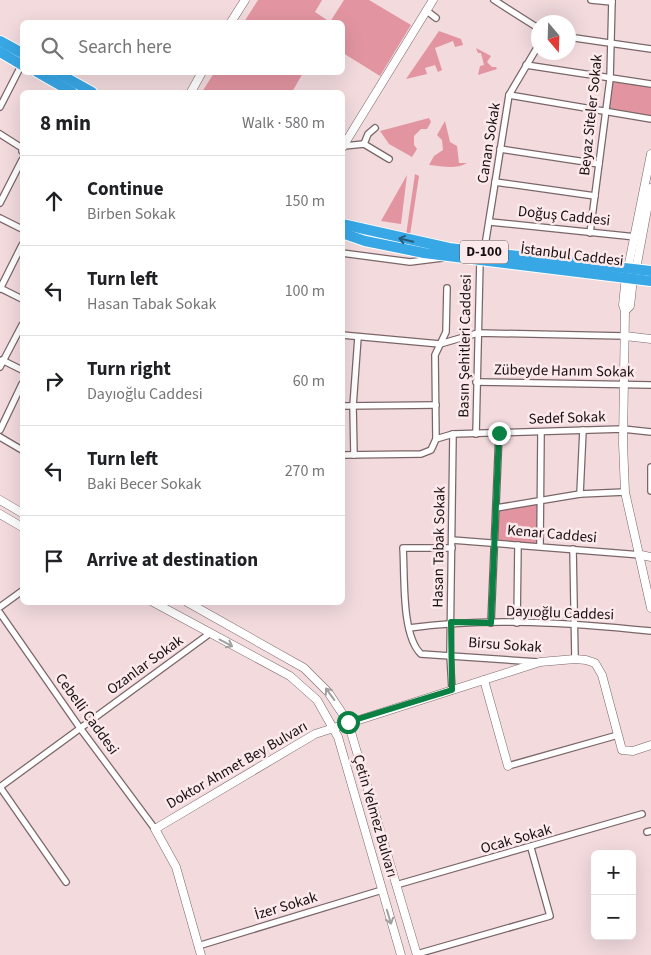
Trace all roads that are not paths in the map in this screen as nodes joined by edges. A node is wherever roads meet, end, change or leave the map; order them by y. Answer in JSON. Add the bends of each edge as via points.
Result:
{"nodes":[{"id":1,"x":245,"y":0,"type":"edge"},
{"id":2,"x":433,"y":0,"type":"edge"},
{"id":3,"x":494,"y":0,"type":"edge"},
{"id":4,"x":591,"y":0,"type":"edge"},
{"id":5,"x":612,"y":1,"type":"edge"},
{"id":6,"x":426,"y":11,"type":"junction"},
{"id":7,"x":436,"y":18,"type":"dead end"},
{"id":8,"x":233,"y":20,"type":"edge"},
{"id":9,"x":531,"y":24,"type":"edge"},
{"id":10,"x":576,"y":38,"type":"edge"},
{"id":11,"x":0,"y":41,"type":"edge"},
{"id":12,"x":610,"y":44,"type":"junction"},
{"id":13,"x":651,"y":49,"type":"edge"},
{"id":14,"x":0,"y":52,"type":"edge"},
{"id":15,"x":20,"y":53,"type":"edge"},
{"id":16,"x":531,"y":57,"type":"edge"},
{"id":17,"x":20,"y":63,"type":"edge"},
{"id":18,"x":526,"y":65,"type":"junction"},
{"id":19,"x":20,"y":68,"type":"edge"},
{"id":20,"x":42,"y":75,"type":"edge"},
{"id":21,"x":61,"y":75,"type":"edge"},
{"id":22,"x":200,"y":75,"type":"edge"},
{"id":23,"x":610,"y":79,"type":"junction"},
{"id":24,"x":651,"y":84,"type":"edge"},
{"id":25,"x":68,"y":90,"type":"edge"},
{"id":26,"x":88,"y":90,"type":"edge"},
{"id":27,"x":192,"y":90,"type":"edge"},
{"id":28,"x":509,"y":95,"type":"junction"},
{"id":29,"x":0,"y":106,"type":"edge"},
{"id":30,"x":606,"y":112,"type":"junction"},
{"id":31,"x":651,"y":119,"type":"edge"},
{"id":32,"x":375,"y":128,"type":"dead end"},
{"id":33,"x":0,"y":134,"type":"edge"},
{"id":34,"x":345,"y":144,"type":"edge"},
{"id":35,"x":364,"y":144,"type":"junction"},
{"id":36,"x":20,"y":147,"type":"edge"},
{"id":37,"x":345,"y":147,"type":"edge"},
{"id":38,"x":500,"y":149,"type":"junction"},
{"id":39,"x":651,"y":154,"type":"edge"},
{"id":40,"x":389,"y":159,"type":"dead end"},
{"id":41,"x":20,"y":164,"type":"edge"},
{"id":42,"x":599,"y":164,"type":"junction"},
{"id":43,"x":495,"y":182,"type":"junction"},
{"id":44,"x":651,"y":188,"type":"edge"},
{"id":45,"x":595,"y":196,"type":"junction"},
{"id":46,"x":0,"y":203,"type":"edge"},
{"id":47,"x":0,"y":218,"type":"edge"},
{"id":48,"x":490,"y":222,"type":"junction"},
{"id":49,"x":345,"y":225,"type":"edge"},
{"id":50,"x":20,"y":228,"type":"edge"},
{"id":51,"x":590,"y":233,"type":"junction"},
{"id":52,"x":345,"y":234,"type":"edge"},
{"id":53,"x":639,"y":237,"type":"junction"},
{"id":54,"x":651,"y":239,"type":"edge"},
{"id":55,"x":20,"y":249,"type":"edge"},
{"id":56,"x":345,"y":253,"type":"edge"},
{"id":57,"x":451,"y":256,"type":"junction"},
{"id":58,"x":482,"y":256,"type":"junction"},
{"id":59,"x":651,"y":272,"type":"edge"},
{"id":60,"x":631,"y":273,"type":"junction"},
{"id":61,"x":651,"y":281,"type":"edge"},
{"id":62,"x":0,"y":288,"type":"edge"},
{"id":63,"x":447,"y":288,"type":"dead end"},
{"id":64,"x":20,"y":298,"type":"edge"},
{"id":65,"x":20,"y":328,"type":"edge"},
{"id":66,"x":478,"y":333,"type":"junction"},
{"id":67,"x":345,"y":335,"type":"edge"},
{"id":68,"x":625,"y":336,"type":"junction"},
{"id":69,"x":358,"y":337,"type":"junction"},
{"id":70,"x":651,"y":339,"type":"edge"},
{"id":71,"x":440,"y":344,"type":"junction"},
{"id":72,"x":2,"y":360,"type":"edge"},
{"id":73,"x":0,"y":368,"type":"edge"},
{"id":74,"x":20,"y":369,"type":"edge"},
{"id":75,"x":476,"y":382,"type":"junction"},
{"id":76,"x":624,"y":383,"type":"junction"},
{"id":77,"x":651,"y":385,"type":"edge"},
{"id":78,"x":20,"y":388,"type":"edge"},
{"id":79,"x":436,"y":405,"type":"junction"},
{"id":80,"x":345,"y":406,"type":"edge"},
{"id":81,"x":353,"y":406,"type":"junction"},
{"id":82,"x":623,"y":429,"type":"junction"},
{"id":83,"x":0,"y":430,"type":"edge"},
{"id":84,"x":583,"y":430,"type":"junction"},
{"id":85,"x":540,"y":432,"type":"junction"},
{"id":86,"x":651,"y":432,"type":"edge"},
{"id":87,"x":499,"y":433,"type":"junction"},
{"id":88,"x":453,"y":434,"type":"junction"},
{"id":89,"x":476,"y":434,"type":"junction"},
{"id":90,"x":0,"y":437,"type":"edge"},
{"id":91,"x":436,"y":439,"type":"junction"},
{"id":92,"x":20,"y":449,"type":"edge"},
{"id":93,"x":345,"y":455,"type":"edge"},
{"id":94,"x":354,"y":455,"type":"junction"},
{"id":95,"x":651,"y":467,"type":"edge"},
{"id":96,"x":651,"y":491,"type":"edge"},
{"id":97,"x":625,"y":492,"type":"junction"},
{"id":98,"x":580,"y":494,"type":"junction"},
{"id":99,"x":0,"y":500,"type":"edge"},
{"id":100,"x":540,"y":501,"type":"junction"},
{"id":101,"x":496,"y":508,"type":"junction"},
{"id":102,"x":20,"y":511,"type":"edge"},
{"id":103,"x":0,"y":514,"type":"edge"},
{"id":104,"x":20,"y":526,"type":"edge"},
{"id":105,"x":452,"y":540,"type":"junction"},
{"id":106,"x":494,"y":543,"type":"junction"},
{"id":107,"x":518,"y":545,"type":"junction"},
{"id":108,"x":540,"y":546,"type":"junction"},
{"id":109,"x":452,"y":548,"type":"junction"},
{"id":110,"x":573,"y":549,"type":"junction"},
{"id":111,"x":640,"y":555,"type":"junction"},
{"id":112,"x":651,"y":557,"type":"edge"},
{"id":113,"x":20,"y":593,"type":"edge"},
{"id":114,"x":158,"y":605,"type":"edge"},
{"id":115,"x":192,"y":605,"type":"edge"},
{"id":116,"x":0,"y":608,"type":"edge"},
{"id":117,"x":651,"y":608,"type":"edge"},
{"id":118,"x":0,"y":613,"type":"edge"},
{"id":119,"x":451,"y":622,"type":"junction"},
{"id":120,"x":224,"y":623,"type":"junction"},
{"id":121,"x":491,"y":623,"type":"junction"},
{"id":122,"x":517,"y":623,"type":"junction"},
{"id":123,"x":574,"y":623,"type":"junction"},
{"id":124,"x":408,"y":628,"type":"junction"},
{"id":125,"x":651,"y":631,"type":"edge"},
{"id":126,"x":209,"y":634,"type":"junction"},
{"id":127,"x":450,"y":655,"type":"junction"},
{"id":128,"x":575,"y":659,"type":"junction"},
{"id":129,"x":540,"y":662,"type":"junction"},
{"id":130,"x":484,"y":680,"type":"junction"},
{"id":131,"x":452,"y":690,"type":"junction"},
{"id":132,"x":348,"y":722,"type":"junction"},
{"id":133,"x":333,"y":727,"type":"junction"},
{"id":134,"x":80,"y":728,"type":"junction"},
{"id":135,"x":618,"y":735,"type":"junction"},
{"id":136,"x":651,"y":745,"type":"edge"},
{"id":137,"x":508,"y":766,"type":"joint"},
{"id":138,"x":0,"y":787,"type":"edge"},
{"id":139,"x":642,"y":814,"type":"dead end"},
{"id":140,"x":155,"y":829,"type":"junction"},
{"id":141,"x":531,"y":848,"type":"junction"},
{"id":142,"x":66,"y":882,"type":"dead end"},
{"id":143,"x":396,"y":885,"type":"junction"},
{"id":144,"x":382,"y":890,"type":"junction"},
{"id":145,"x":198,"y":946,"type":"junction"},
{"id":146,"x":201,"y":955,"type":"edge"},
{"id":147,"x":401,"y":955,"type":"edge"},
{"id":148,"x":417,"y":955,"type":"edge"}],
"edges":[{"from":1,"to":8,"type":"street"},
{"from":2,"to":6,"type":"street"},
{"from":3,"to":9,"type":"street"},
{"from":4,"to":5,"type":"street"},
{"from":5,"to":12,"type":"street","name":"Beyaz Siteler Sokak"},
{"from":6,"to":7,"type":"street"},
{"from":6,"to":34,"type":"street"},
{"from":10,"to":12,"type":"street"},
{"from":11,"to":15,"type":"highway"},
{"from":12,"to":13,"type":"street"},
{"from":12,"to":23,"type":"street","name":"Beyaz Siteler Sokak"},
{"from":14,"to":17,"type":"highway"},
{"from":16,"to":18,"type":"street","name":"Canan Sokak"},
{"from":18,"to":23,"type":"street"},
{"from":18,"to":28,"type":"street","name":"Canan Sokak"},
{"from":19,"to":29,"type":"street"},
{"from":20,"to":25,"type":"highway"},
{"from":21,"to":26,"type":"highway"},
{"from":22,"to":27,"type":"street"},
{"from":23,"to":24,"type":"street"},
{"from":23,"to":30,"type":"street","name":"Beyaz Siteler Sokak"},
{"from":28,"to":30,"type":"street"},
{"from":28,"to":38,"type":"street","name":"Canan Sokak"},
{"from":30,"to":31,"type":"street"},
{"from":30,"to":42,"type":"street","name":"Beyaz Siteler Sokak"},
{"from":32,"to":35,"type":"street"},
{"from":33,"to":36,"type":"street"},
{"from":35,"to":37,"type":"street"},
{"from":35,"to":40,"type":"street"},
{"from":38,"to":42,"type":"street"},
{"from":38,"to":43,"type":"street","name":"Canan Sokak"},
{"from":39,"to":53,"type":"street"},
{"from":41,"to":46,"type":"street"},
{"from":42,"to":45,"type":"street","name":"Beyaz Siteler Sokak"},
{"from":43,"to":45,"type":"street"},
{"from":43,"to":48,"type":"street","name":"Canan Sokak"},
{"from":44,"to":53,"type":"street"},
{"from":45,"to":51,"type":"street","name":"Beyaz Siteler Sokak"},
{"from":47,"to":50,"type":"street"},
{"from":48,"to":51,"type":"street","name":"Doğuş Caddesi"},
{"from":48,"to":58,"type":"street","name":"Canan Sokak"},
{"from":58,"to":49,"type":"highway","name":"İstanbul Caddesi","number":"D-100","one_way":true},
{"from":51,"to":53,"type":"street","name":"Doğuş Caddesi"},
{"from":52,"to":57,"type":"highway","name":"İstanbul Caddesi","number":"D-100","via":[[393,247]]},
{"from":53,"to":54,"type":"street","name":"Doğuş Caddesi"},
{"from":53,"to":60,"type":"street"},
{"from":55,"to":62,"type":"street"},
{"from":56,"to":57,"type":"street","via":[[410,262]]},
{"from":57,"to":58,"type":"highway","name":"İstanbul Caddesi","number":"D-100"},
{"from":58,"to":60,"type":"highway","name":"İstanbul Caddesi","number":"D-100"},
{"from":58,"to":66,"type":"street","name":"Basın Şehitleri Caddesi"},
{"from":59,"to":60,"type":"highway","name":"İstanbul Caddesi","number":"D-100"},
{"from":60,"to":61,"type":"highway","name":"İstanbul Caddesi","number":"D-100"},
{"from":60,"to":68,"type":"street"},
{"from":62,"to":64,"type":"street"},
{"from":63,"to":71,"type":"street","via":[[446,332]]},
{"from":65,"to":72,"type":"street"},
{"from":66,"to":68,"type":"street"},
{"from":66,"to":71,"type":"street"},
{"from":66,"to":75,"type":"street","name":"Basın Şehitleri Caddesi"},
{"from":67,"to":69,"type":"street"},
{"from":68,"to":70,"type":"street"},
{"from":68,"to":76,"type":"street"},
{"from":69,"to":71,"type":"street"},
{"from":69,"to":81,"type":"street"},
{"from":71,"to":79,"type":"street","via":[[435,355]]},
{"from":72,"to":73,"type":"street"},
{"from":72,"to":74,"type":"street"},
{"from":75,"to":76,"type":"street","name":"Zübeyde Hanım Sokak"},
{"from":75,"to":89,"type":"street","name":"Basın Şehitleri Caddesi"},
{"from":76,"to":77,"type":"street","name":"Zübeyde Hanım Sokak"},
{"from":76,"to":82,"type":"street"},
{"from":78,"to":83,"type":"street"},
{"from":79,"to":81,"type":"street"},
{"from":79,"to":91,"type":"street"},
{"from":80,"to":81,"type":"street"},
{"from":81,"to":94,"type":"street"},
{"from":82,"to":84,"type":"street","name":"Sedef Sokak"},
{"from":82,"to":86,"type":"street","name":"Sedef Sokak"},
{"from":82,"to":97,"type":"street"},
{"from":84,"to":85,"type":"street","name":"Sedef Sokak"},
{"from":84,"to":98,"type":"street"},
{"from":85,"to":87,"type":"street","name":"Sedef Sokak"},
{"from":85,"to":100,"type":"street"},
{"from":87,"to":89,"type":"street","name":"Sedef Sokak"},
{"from":87,"to":101,"type":"street"},
{"from":88,"to":89,"type":"street","name":"Sedef Sokak"},
{"from":88,"to":91,"type":"street","name":"Sedef Sokak"},
{"from":88,"to":105,"type":"street","name":"Hasan Tabak Sokak"},
{"from":90,"to":92,"type":"street"},
{"from":91,"to":94,"type":"street","name":"Sedef Sokak","via":[[431,450],[421,454]]},
{"from":93,"to":94,"type":"street","name":"Sedef Sokak"},
{"from":95,"to":96,"type":"street"},
{"from":97,"to":98,"type":"street"},
{"from":97,"to":111,"type":"street"},
{"from":98,"to":100,"type":"street"},
{"from":99,"to":102,"type":"street"},
{"from":100,"to":101,"type":"street"},
{"from":100,"to":108,"type":"street"},
{"from":101,"to":106,"type":"street"},
{"from":103,"to":104,"type":"street"},
{"from":105,"to":106,"type":"street","name":"Kenar Caddesi"},
{"from":105,"to":109,"type":"street","name":"Hasan Tabak Sokak"},
{"from":106,"to":107,"type":"street","name":"Kenar Caddesi"},
{"from":106,"to":121,"type":"street"},
{"from":107,"to":108,"type":"street","name":"Kenar Caddesi"},
{"from":107,"to":122,"type":"street"},
{"from":108,"to":110,"type":"street","name":"Kenar Caddesi"},
{"from":109,"to":119,"type":"street","name":"Hasan Tabak Sokak"},
{"from":109,"to":124,"type":"street","name":"Birsu Sokak","via":[[403,548]]},
{"from":110,"to":111,"type":"street","name":"Kenar Caddesi"},
{"from":110,"to":123,"type":"street"},
{"from":111,"to":112,"type":"street","name":"Kenar Caddesi"},
{"from":111,"to":117,"type":"street"},
{"from":113,"to":116,"type":"street"},
{"from":114,"to":126,"type":"street","name":"Çetin Yelmez Bulvarı"},
{"from":115,"to":120,"type":"street","name":"Çetin Yelmez Bulvarı"},
{"from":118,"to":134,"type":"street","name":"Cebelli Caddesi"},
{"from":119,"to":121,"type":"street","name":"Dayıoğlu Caddesi"},
{"from":119,"to":124,"type":"street","name":"Dayıoğlu Caddesi"},
{"from":119,"to":127,"type":"street","name":"Hasan Tabak Sokak"},
{"from":120,"to":126,"type":"street"},
{"from":132,"to":120,"type":"street","name":"Çetin Yelmez Bulvarı","one_way":true,"via":[[328,692],[304,668]]},
{"from":121,"to":122,"type":"street","name":"Dayıoğlu Caddesi"},
{"from":122,"to":123,"type":"street","name":"Dayıoğlu Caddesi"},
{"from":123,"to":125,"type":"street","name":"Dayıoğlu Caddesi"},
{"from":123,"to":128,"type":"street"},
{"from":124,"to":127,"type":"street","name":"Birsu Sokak","via":[[415,648],[421,654]]},
{"from":126,"to":133,"type":"street","name":"Çetin Yelmez Bulvarı","one_way":true,"via":[[290,676],[317,700]]},
{"from":126,"to":134,"type":"street","name":"Ozanlar Sokak"},
{"from":127,"to":129,"type":"street","name":"Birsu Sokak"},
{"from":127,"to":131,"type":"street","name":"Hasan Tabak Sokak"},
{"from":128,"to":129,"type":"street","name":"Birsu Sokak"},
{"from":128,"to":135,"type":"street","name":"Birsu Sokak","via":[[595,664],[602,675]]},
{"from":129,"to":130,"type":"street","name":"Doktor Ahmet Bey Bulvarı"},
{"from":130,"to":131,"type":"street","name":"Doktor Ahmet Bey Bulvarı"},
{"from":130,"to":137,"type":"street"},
{"from":131,"to":132,"type":"street","name":"Doktor Ahmet Bey Bulvarı"},
{"from":132,"to":133,"type":"street","name":"Doktor Ahmet Bey Bulvarı"},
{"from":132,"to":143,"type":"street","name":"Çetin Yelmez Bulvarı"},
{"from":133,"to":140,"type":"street","name":"Doktor Ahmet Bey Bulvarı"},
{"from":133,"to":144,"type":"street","name":"Çetin Yelmez Bulvarı"},
{"from":134,"to":138,"type":"street","name":"Ozanlar Sokak"},
{"from":134,"to":140,"type":"street","name":"Cebelli Caddesi"},
{"from":135,"to":136,"type":"street","via":[[622,750],[632,751]]},
{"from":135,"to":137,"type":"street"},
{"from":138,"to":142,"type":"street"},
{"from":139,"to":141,"type":"street","name":"Ocak Sokak"},
{"from":140,"to":145,"type":"street","via":[[176,867]]},
{"from":141,"to":143,"type":"street","name":"Ocak Sokak"},
{"from":141,"to":148,"type":"street","via":[[550,916]]},
{"from":143,"to":144,"type":"street"},
{"from":143,"to":148,"type":"street","name":"Çetin Yelmez Bulvarı"},
{"from":144,"to":145,"type":"street","name":"İzer Sokak"},
{"from":144,"to":147,"type":"street","name":"Çetin Yelmez Bulvarı","one_way":true},
{"from":145,"to":146,"type":"street"}]}
